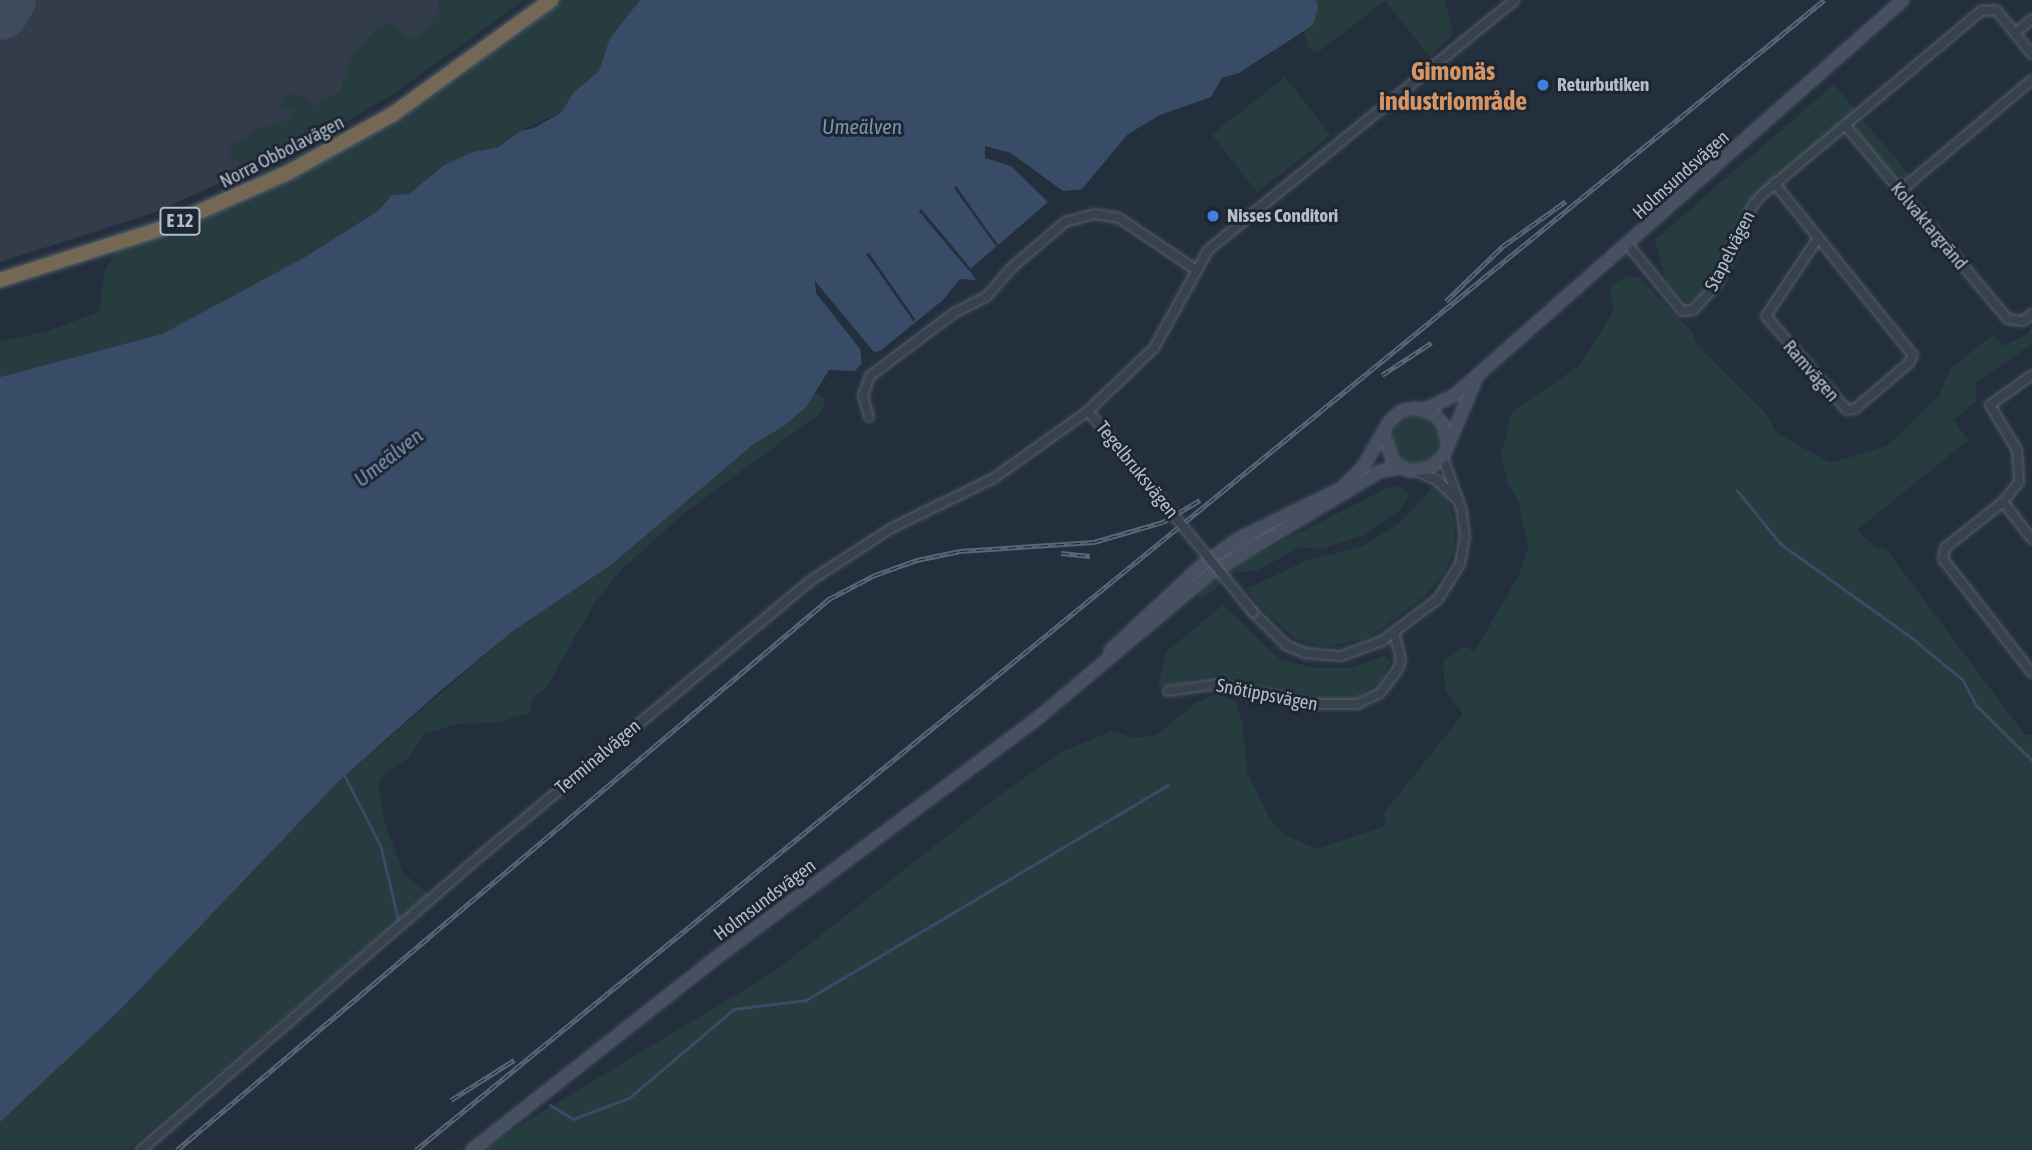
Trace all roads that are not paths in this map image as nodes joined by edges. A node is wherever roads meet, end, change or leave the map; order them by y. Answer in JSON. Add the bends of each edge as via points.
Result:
{"nodes":[{"id":1,"x":551,"y":0,"type":"edge"},
{"id":2,"x":1514,"y":0,"type":"edge"},
{"id":3,"x":1903,"y":0,"type":"edge"},
{"id":4,"x":2032,"y":19,"type":"edge"},
{"id":5,"x":2015,"y":33,"type":"junction"},
{"id":6,"x":2032,"y":54,"type":"edge"},
{"id":7,"x":2032,"y":80,"type":"edge"},
{"id":8,"x":1845,"y":125,"type":"junction"},
{"id":9,"x":1774,"y":183,"type":"junction"},
{"id":10,"x":1900,"y":191,"type":"junction"},
{"id":11,"x":1818,"y":238,"type":"junction"},
{"id":12,"x":1629,"y":246,"type":"junction"},
{"id":13,"x":1195,"y":270,"type":"junction"},
{"id":14,"x":0,"y":280,"type":"edge"},
{"id":15,"x":2032,"y":314,"type":"edge"},
{"id":16,"x":1479,"y":373,"type":"junction"},
{"id":17,"x":2032,"y":376,"type":"edge"},
{"id":18,"x":1426,"y":410,"type":"junction"},
{"id":19,"x":1088,"y":411,"type":"junction"},
{"id":20,"x":869,"y":417,"type":"dead end"},
{"id":21,"x":1384,"y":434,"type":"junction"},
{"id":22,"x":1447,"y":442,"type":"junction"},
{"id":23,"x":1443,"y":457,"type":"junction"},
{"id":24,"x":1401,"y":468,"type":"junction"},
{"id":25,"x":1416,"y":471,"type":"junction"},
{"id":26,"x":1459,"y":501,"type":"junction"},
{"id":27,"x":2003,"y":502,"type":"junction"},
{"id":28,"x":2032,"y":539,"type":"edge"},
{"id":29,"x":1394,"y":632,"type":"junction"},
{"id":30,"x":2032,"y":673,"type":"edge"},
{"id":31,"x":1083,"y":682,"type":"junction"},
{"id":32,"x":1168,"y":691,"type":"dead end"},
{"id":33,"x":141,"y":1150,"type":"edge"},
{"id":34,"x":472,"y":1150,"type":"edge"}],
"edges":[{"from":1,"to":14,"type":"highway","name":"Norra Obbolavägen","number":"E 12","via":[[393,114],[289,172],[160,229]]},
{"from":2,"to":13,"type":"street","name":"Tegelbruksvägen","via":[[1230,229]]},
{"from":3,"to":12,"type":"main road","name":"Holmsundsvägen"},
{"from":4,"to":5,"type":"street"},
{"from":5,"to":6,"type":"street"},
{"from":5,"to":8,"type":"street","via":[[1996,10],[1985,9]]},
{"from":7,"to":10,"type":"street"},
{"from":8,"to":9,"type":"street"},
{"from":8,"to":10,"type":"street","name":"Kolvaktargränd"},
{"from":9,"to":11,"type":"street","name":"Ramvägen"},
{"from":9,"to":12,"type":"street","name":"Stapelvägen","via":[[1753,205],[1716,285],[1693,310],[1682,311]]},
{"from":10,"to":15,"type":"street","name":"Kolvaktargränd","via":[[2008,319],[2016,323]]},
{"from":11,"to":11,"type":"street","name":"Ramvägen","via":[[1913,355],[1856,408],[1847,410],[1766,316]]},
{"from":12,"to":16,"type":"main road","name":"Holmsundsvägen"},
{"from":13,"to":19,"type":"street","name":"Tegelbruksvägen","via":[[1154,348]]},
{"from":13,"to":20,"type":"street","via":[[1119,218],[1094,214],[1065,222],[1010,269],[986,297],[954,313],[870,376],[863,396]]},
{"from":16,"to":18,"type":"main road","name":"Holmsundsvägen","via":[[1447,401]]},
{"from":16,"to":22,"type":"main road","name":"Holmsundsvägen"},
{"from":17,"to":27,"type":"street","via":[[1990,405],[2020,459],[2019,482]]},
{"from":18,"to":21,"type":"main road","name":"Holmsundsvägen","via":[[1401,411]]},
{"from":18,"to":22,"type":"main road","via":[[1444,425]]},
{"from":19,"to":29,"type":"street","name":"Tegelbruksvägen","bridge":true,"via":[[1253,612],[1286,645],[1322,656],[1356,654]]},
{"from":19,"to":33,"type":"street","name":"Terminalvägen","via":[[994,478],[876,537],[791,596],[485,852]]},
{"from":21,"to":24,"type":"main road","via":[[1387,454]]},
{"from":21,"to":31,"type":"main road","name":"Holmsundsvägen","via":[[1363,467],[1342,488],[1272,519],[1201,566]]},
{"from":22,"to":23,"type":"main road","name":"Holmsundsvägen"},
{"from":23,"to":25,"type":"main road","via":[[1430,468]]},
{"from":23,"to":26,"type":"street","name":"Tegelbruksvägen"},
{"from":24,"to":25,"type":"main road","name":"Holmsundsvägen"},
{"from":24,"to":31,"type":"main road","name":"Holmsundsvägen","via":[[1381,471],[1212,572]]},
{"from":25,"to":26,"type":"street","via":[[1438,481]]},
{"from":26,"to":29,"type":"street","name":"Tegelbruksvägen","via":[[1465,537],[1454,577],[1438,599]]},
{"from":27,"to":28,"type":"street"},
{"from":27,"to":30,"type":"street","via":[[1945,548],[1943,559]]},
{"from":29,"to":32,"type":"street","name":"Snötippsvägen","via":[[1398,669],[1380,693],[1357,704],[1311,704],[1217,684]]},
{"from":31,"to":34,"type":"main road","name":"Holmsundsvägen","via":[[724,952]]}]}
